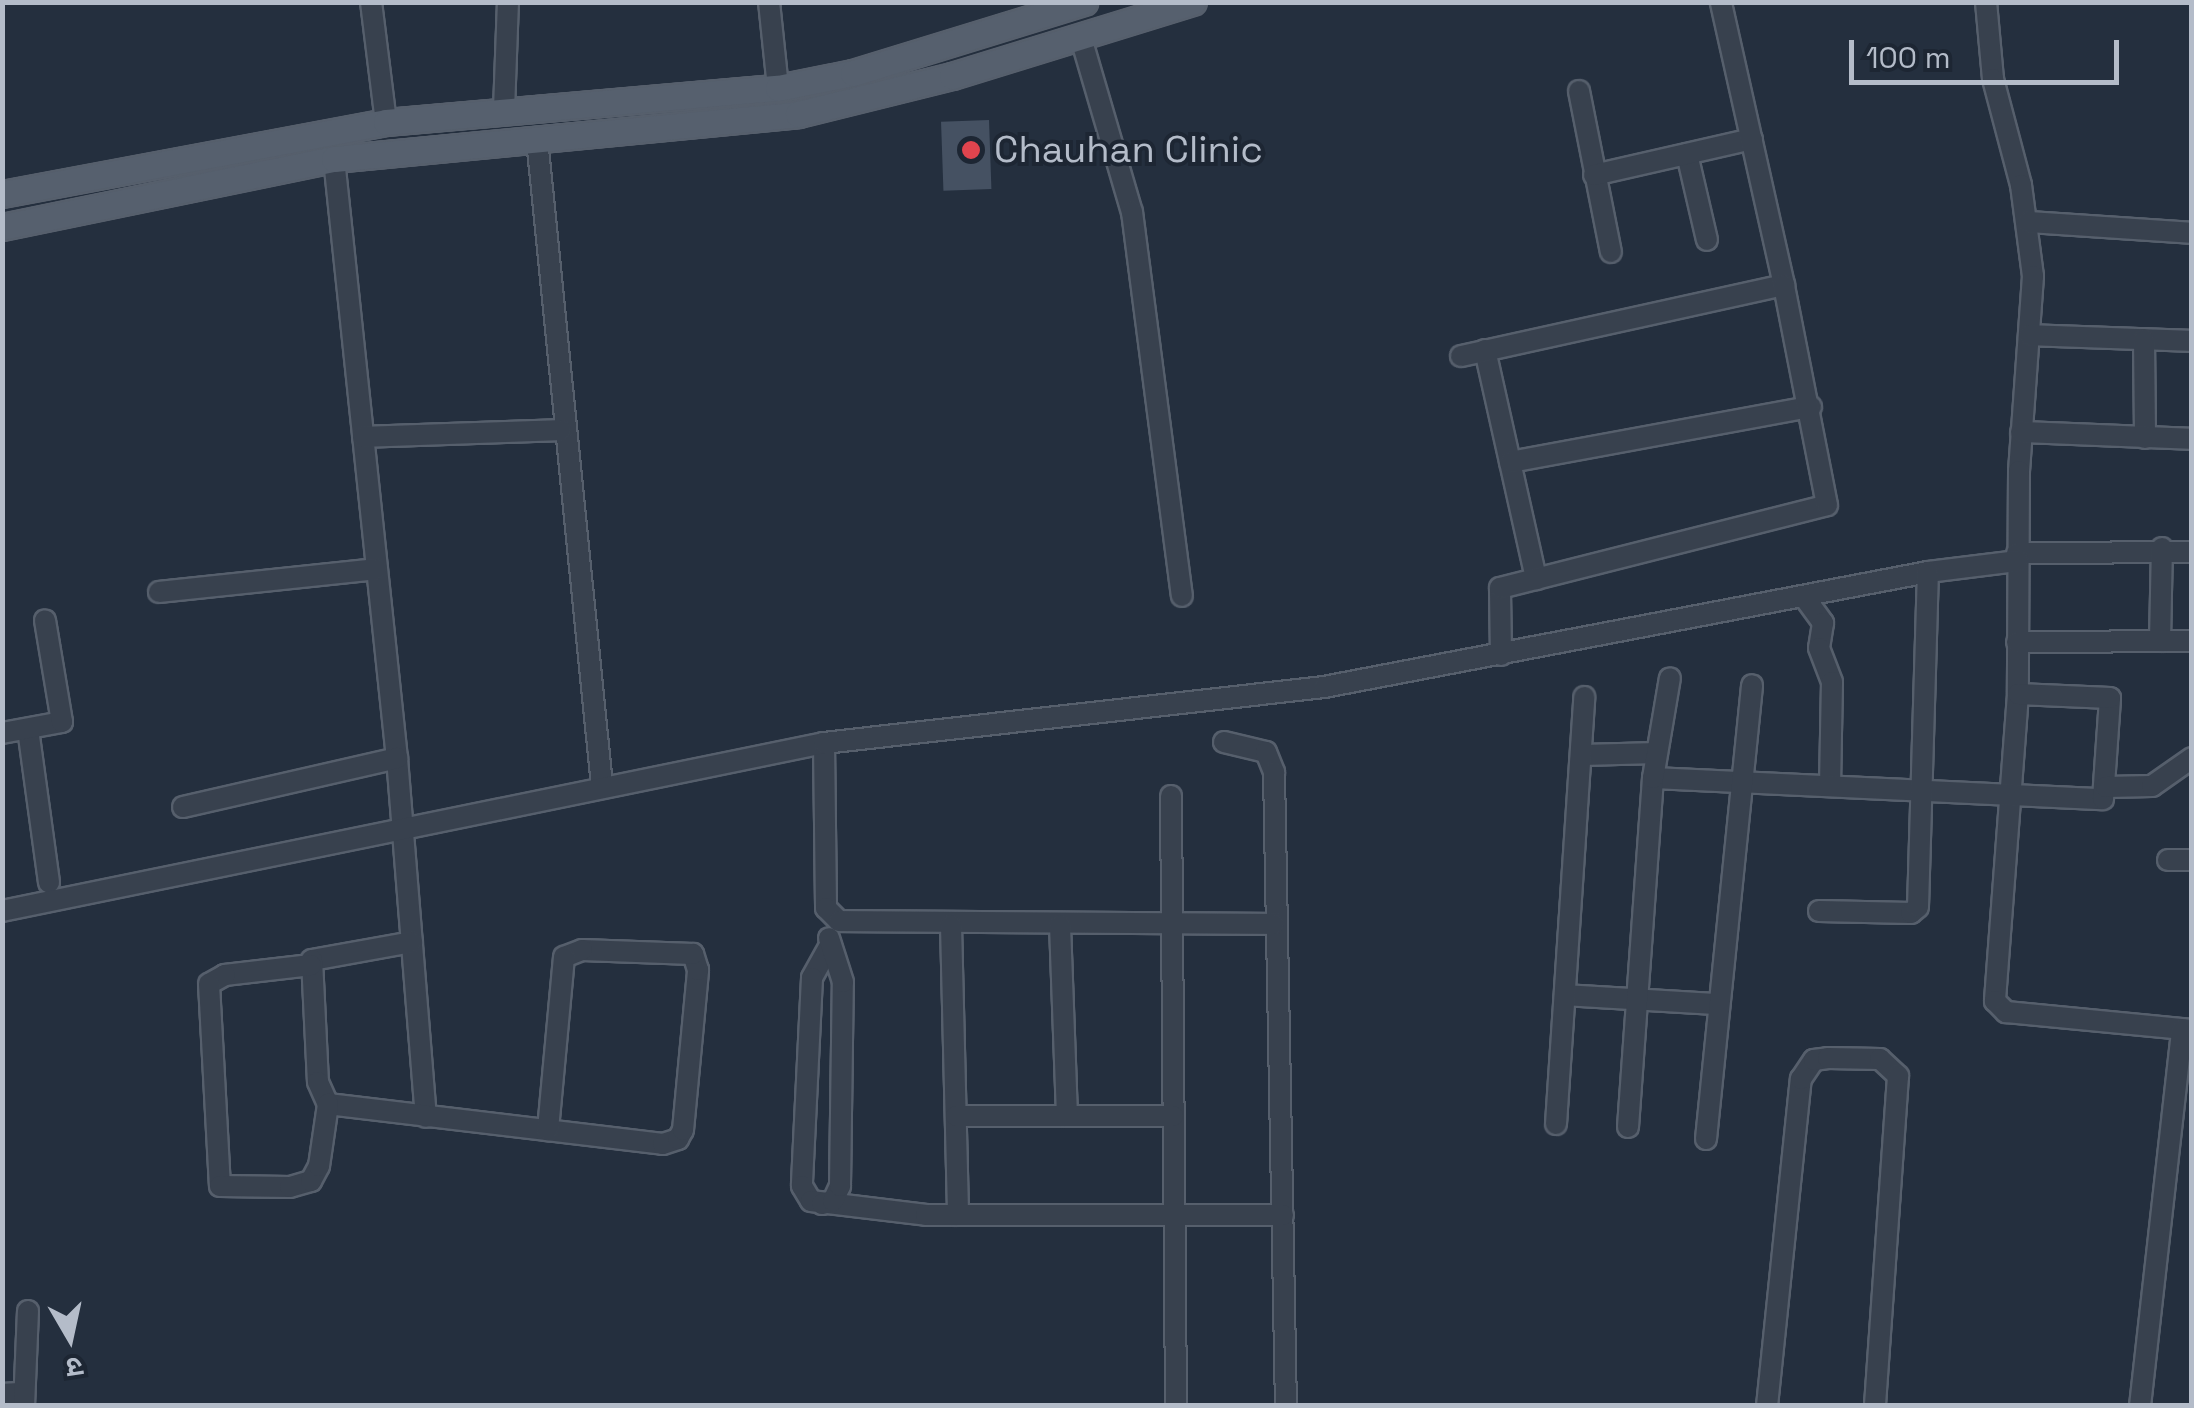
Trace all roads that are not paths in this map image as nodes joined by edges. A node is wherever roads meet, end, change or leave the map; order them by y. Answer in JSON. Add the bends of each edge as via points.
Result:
{"nodes":[{"id":1,"x":371,"y":2,"type":"edge"},
{"id":2,"x":508,"y":2,"type":"edge"},
{"id":3,"x":768,"y":2,"type":"edge"},
{"id":4,"x":1084,"y":2,"type":"edge"},
{"id":5,"x":1193,"y":2,"type":"edge"},
{"id":6,"x":1721,"y":2,"type":"edge"},
{"id":7,"x":1986,"y":2,"type":"edge"},
{"id":8,"x":1082,"y":38,"type":"junction"},
{"id":9,"x":778,"y":88,"type":"junction"},
{"id":10,"x":1579,"y":90,"type":"dead end"},
{"id":11,"x":504,"y":110,"type":"junction"},
{"id":12,"x":386,"y":122,"type":"junction"},
{"id":13,"x":537,"y":139,"type":"junction"},
{"id":14,"x":1752,"y":139,"type":"junction"},
{"id":15,"x":1687,"y":154,"type":"junction"},
{"id":16,"x":334,"y":159,"type":"junction"},
{"id":17,"x":1594,"y":176,"type":"junction"},
{"id":18,"x":2,"y":194,"type":"edge"},
{"id":19,"x":2028,"y":222,"type":"junction"},
{"id":20,"x":2,"y":227,"type":"edge"},
{"id":21,"x":2192,"y":232,"type":"edge"},
{"id":22,"x":1706,"y":240,"type":"dead end"},
{"id":23,"x":1611,"y":252,"type":"dead end"},
{"id":24,"x":1784,"y":284,"type":"junction"},
{"id":25,"x":2030,"y":336,"type":"junction"},
{"id":26,"x":2144,"y":339,"type":"junction"},
{"id":27,"x":2192,"y":341,"type":"edge"},
{"id":28,"x":1485,"y":350,"type":"junction"},
{"id":29,"x":1461,"y":356,"type":"dead end"},
{"id":30,"x":1811,"y":407,"type":"junction"},
{"id":31,"x":561,"y":430,"type":"junction"},
{"id":32,"x":2021,"y":432,"type":"junction"},
{"id":33,"x":362,"y":437,"type":"junction"},
{"id":34,"x":2145,"y":438,"type":"junction"},
{"id":35,"x":2192,"y":438,"type":"edge"},
{"id":36,"x":1510,"y":462,"type":"junction"},
{"id":37,"x":2162,"y":548,"type":"junction"},
{"id":38,"x":2192,"y":552,"type":"edge"},
{"id":39,"x":2018,"y":557,"type":"junction"},
{"id":40,"x":377,"y":569,"type":"junction"},
{"id":41,"x":1928,"y":572,"type":"junction"},
{"id":42,"x":1536,"y":579,"type":"junction"},
{"id":43,"x":159,"y":592,"type":"dead end"},
{"id":44,"x":1182,"y":596,"type":"dead end"},
{"id":45,"x":1804,"y":598,"type":"junction"},
{"id":46,"x":45,"y":620,"type":"dead end"},
{"id":47,"x":2192,"y":640,"type":"edge"},
{"id":48,"x":2160,"y":641,"type":"junction"},
{"id":49,"x":2018,"y":642,"type":"junction"},
{"id":50,"x":1500,"y":655,"type":"junction"},
{"id":51,"x":1670,"y":678,"type":"dead end"},
{"id":52,"x":1752,"y":685,"type":"dead end"},
{"id":53,"x":2018,"y":694,"type":"junction"},
{"id":54,"x":1584,"y":697,"type":"dead end"},
{"id":55,"x":28,"y":729,"type":"junction"},
{"id":56,"x":2,"y":733,"type":"edge"},
{"id":57,"x":1224,"y":742,"type":"dead end"},
{"id":58,"x":824,"y":743,"type":"junction"},
{"id":59,"x":1656,"y":752,"type":"junction"},
{"id":60,"x":1583,"y":755,"type":"junction"},
{"id":61,"x":396,"y":758,"type":"junction"},
{"id":62,"x":2192,"y":758,"type":"edge"},
{"id":63,"x":1654,"y":778,"type":"junction"},
{"id":64,"x":1744,"y":779,"type":"junction"},
{"id":65,"x":1830,"y":785,"type":"junction"},
{"id":66,"x":602,"y":786,"type":"junction"},
{"id":67,"x":2106,"y":786,"type":"junction"},
{"id":68,"x":1925,"y":792,"type":"junction"},
{"id":69,"x":1171,"y":796,"type":"dead end"},
{"id":70,"x":2012,"y":798,"type":"junction"},
{"id":71,"x":182,"y":808,"type":"dead end"},
{"id":72,"x":401,"y":832,"type":"junction"},
{"id":73,"x":2168,"y":860,"type":"dead end"},
{"id":74,"x":2192,"y":860,"type":"edge"},
{"id":75,"x":49,"y":882,"type":"dead end"},
{"id":76,"x":1818,"y":910,"type":"dead end"},
{"id":77,"x":2,"y":911,"type":"edge"},
{"id":78,"x":830,"y":916,"type":"junction"},
{"id":79,"x":1274,"y":924,"type":"junction"},
{"id":80,"x":951,"y":925,"type":"junction"},
{"id":81,"x":1060,"y":925,"type":"junction"},
{"id":82,"x":1172,"y":926,"type":"junction"},
{"id":83,"x":412,"y":942,"type":"junction"},
{"id":84,"x":828,"y":947,"type":"junction"},
{"id":85,"x":311,"y":965,"type":"junction"},
{"id":86,"x":1565,"y":995,"type":"junction"},
{"id":87,"x":1640,"y":1000,"type":"junction"},
{"id":88,"x":1718,"y":1004,"type":"junction"},
{"id":89,"x":2187,"y":1030,"type":"edge"},
{"id":90,"x":328,"y":1104,"type":"junction"},
{"id":91,"x":956,"y":1116,"type":"junction"},
{"id":92,"x":1067,"y":1116,"type":"junction"},
{"id":93,"x":1173,"y":1116,"type":"junction"},
{"id":94,"x":426,"y":1117,"type":"junction"},
{"id":95,"x":1556,"y":1124,"type":"dead end"},
{"id":96,"x":1628,"y":1127,"type":"dead end"},
{"id":97,"x":548,"y":1130,"type":"junction"},
{"id":98,"x":1706,"y":1139,"type":"dead end"},
{"id":99,"x":822,"y":1204,"type":"junction"},
{"id":100,"x":1174,"y":1214,"type":"junction"},
{"id":101,"x":1284,"y":1214,"type":"junction"},
{"id":102,"x":958,"y":1215,"type":"junction"},
{"id":103,"x":28,"y":1312,"type":"dead end"},
{"id":104,"x":2,"y":1394,"type":"edge"},
{"id":105,"x":24,"y":1399,"type":"edge"},
{"id":106,"x":1176,"y":1406,"type":"edge"},
{"id":107,"x":1286,"y":1406,"type":"edge"},
{"id":108,"x":1767,"y":1406,"type":"edge"},
{"id":109,"x":1875,"y":1406,"type":"edge"},
{"id":110,"x":2140,"y":1406,"type":"edge"}],
"edges":[{"from":1,"to":12,"type":"street"},
{"from":2,"to":11,"type":"street"},
{"from":3,"to":9,"type":"street"},
{"from":4,"to":9,"type":"main road","via":[[904,59]]},
{"from":5,"to":8,"type":"main road"},
{"from":6,"to":14,"type":"street"},
{"from":7,"to":19,"type":"street","via":[[1993,79]]},
{"from":8,"to":13,"type":"main road","via":[[798,114]]},
{"from":8,"to":44,"type":"street","via":[[1132,212]]},
{"from":9,"to":11,"type":"main road"},
{"from":10,"to":17,"type":"street"},
{"from":11,"to":12,"type":"main road"},
{"from":12,"to":18,"type":"main road"},
{"from":13,"to":16,"type":"main road"},
{"from":13,"to":31,"type":"street"},
{"from":14,"to":15,"type":"street"},
{"from":14,"to":24,"type":"street"},
{"from":15,"to":17,"type":"street"},
{"from":15,"to":22,"type":"street"},
{"from":16,"to":20,"type":"main road"},
{"from":16,"to":33,"type":"street"},
{"from":17,"to":23,"type":"street"},
{"from":19,"to":21,"type":"street"},
{"from":19,"to":25,"type":"street"},
{"from":24,"to":28,"type":"street"},
{"from":24,"to":30,"type":"street"},
{"from":25,"to":26,"type":"street"},
{"from":25,"to":32,"type":"street"},
{"from":26,"to":27,"type":"street"},
{"from":26,"to":34,"type":"street"},
{"from":28,"to":29,"type":"street"},
{"from":28,"to":36,"type":"street"},
{"from":30,"to":36,"type":"street"},
{"from":30,"to":42,"type":"street","via":[[1828,497],[1820,511]]},
{"from":31,"to":33,"type":"street"},
{"from":31,"to":66,"type":"street"},
{"from":32,"to":34,"type":"street"},
{"from":32,"to":39,"type":"street"},
{"from":33,"to":40,"type":"street"},
{"from":34,"to":35,"type":"street"},
{"from":36,"to":42,"type":"street"},
{"from":37,"to":38,"type":"street"},
{"from":37,"to":39,"type":"street"},
{"from":37,"to":48,"type":"street"},
{"from":39,"to":41,"type":"street"},
{"from":39,"to":49,"type":"street"},
{"from":40,"to":43,"type":"street"},
{"from":40,"to":61,"type":"street"},
{"from":41,"to":45,"type":"street"},
{"from":41,"to":68,"type":"street"},
{"from":42,"to":50,"type":"street","via":[[1498,591]]},
{"from":45,"to":50,"type":"street"},
{"from":45,"to":65,"type":"street","via":[[1823,623],[1819,648],[1832,682]]},
{"from":46,"to":55,"type":"street","via":[[62,722]]},
{"from":47,"to":48,"type":"street"},
{"from":48,"to":49,"type":"street"},
{"from":49,"to":53,"type":"street"},
{"from":50,"to":58,"type":"street","via":[[1324,687]]},
{"from":51,"to":59,"type":"street"},
{"from":52,"to":64,"type":"street"},
{"from":53,"to":67,"type":"street","via":[[2110,698]]},
{"from":53,"to":70,"type":"street"},
{"from":54,"to":60,"type":"street"},
{"from":55,"to":56,"type":"street"},
{"from":55,"to":75,"type":"street"},
{"from":57,"to":79,"type":"street","via":[[1266,752],[1273,764]]},
{"from":58,"to":66,"type":"street"},
{"from":58,"to":78,"type":"street"},
{"from":59,"to":60,"type":"street"},
{"from":59,"to":63,"type":"street"},
{"from":60,"to":86,"type":"street"},
{"from":61,"to":71,"type":"street"},
{"from":61,"to":72,"type":"street"},
{"from":62,"to":67,"type":"street","via":[[2152,786]]},
{"from":63,"to":64,"type":"street"},
{"from":63,"to":87,"type":"street"},
{"from":64,"to":65,"type":"street"},
{"from":64,"to":88,"type":"street"},
{"from":65,"to":68,"type":"street"},
{"from":66,"to":72,"type":"street"},
{"from":67,"to":70,"type":"street","via":[[2098,803]]},
{"from":68,"to":70,"type":"street"},
{"from":68,"to":76,"type":"street","via":[[1916,910]]},
{"from":69,"to":82,"type":"street"},
{"from":70,"to":89,"type":"street","via":[[1996,1006]]},
{"from":72,"to":77,"type":"street"},
{"from":72,"to":83,"type":"street"},
{"from":73,"to":74,"type":"street"},
{"from":78,"to":80,"type":"street","via":[[852,924]]},
{"from":78,"to":84,"type":"street"},
{"from":79,"to":82,"type":"street"},
{"from":79,"to":101,"type":"street"},
{"from":80,"to":81,"type":"street"},
{"from":80,"to":91,"type":"street"},
{"from":81,"to":82,"type":"street"},
{"from":81,"to":92,"type":"street"},
{"from":82,"to":93,"type":"street"},
{"from":83,"to":85,"type":"street","via":[[318,956]]},
{"from":83,"to":94,"type":"street"},
{"from":84,"to":99,"type":"street","via":[[843,982],[840,1186],[833,1201]]},
{"from":84,"to":99,"type":"street","via":[[812,978],[802,1186],[804,1195]]},
{"from":85,"to":90,"type":"street","via":[[318,1082]]},
{"from":85,"to":90,"type":"street","via":[[225,975],[209,984],[220,1186],[290,1188],[311,1180]]},
{"from":86,"to":87,"type":"street"},
{"from":86,"to":95,"type":"street"},
{"from":87,"to":88,"type":"street"},
{"from":87,"to":96,"type":"street"},
{"from":88,"to":98,"type":"street"},
{"from":89,"to":110,"type":"street"},
{"from":90,"to":94,"type":"street"},
{"from":91,"to":92,"type":"street"},
{"from":91,"to":102,"type":"street"},
{"from":92,"to":93,"type":"street"},
{"from":93,"to":100,"type":"street"},
{"from":94,"to":97,"type":"street"},
{"from":97,"to":97,"type":"street","via":[[567,954],[693,954],[698,970],[678,1139],[663,1144]]},
{"from":99,"to":102,"type":"street"},
{"from":100,"to":101,"type":"street"},
{"from":100,"to":102,"type":"street"},
{"from":100,"to":106,"type":"street"},
{"from":101,"to":107,"type":"street"},
{"from":103,"to":105,"type":"street"},
{"from":104,"to":105,"type":"street"},
{"from":108,"to":109,"type":"street","via":[[1801,1079],[1814,1060],[1828,1058],[1880,1060],[1898,1076]]}]}
